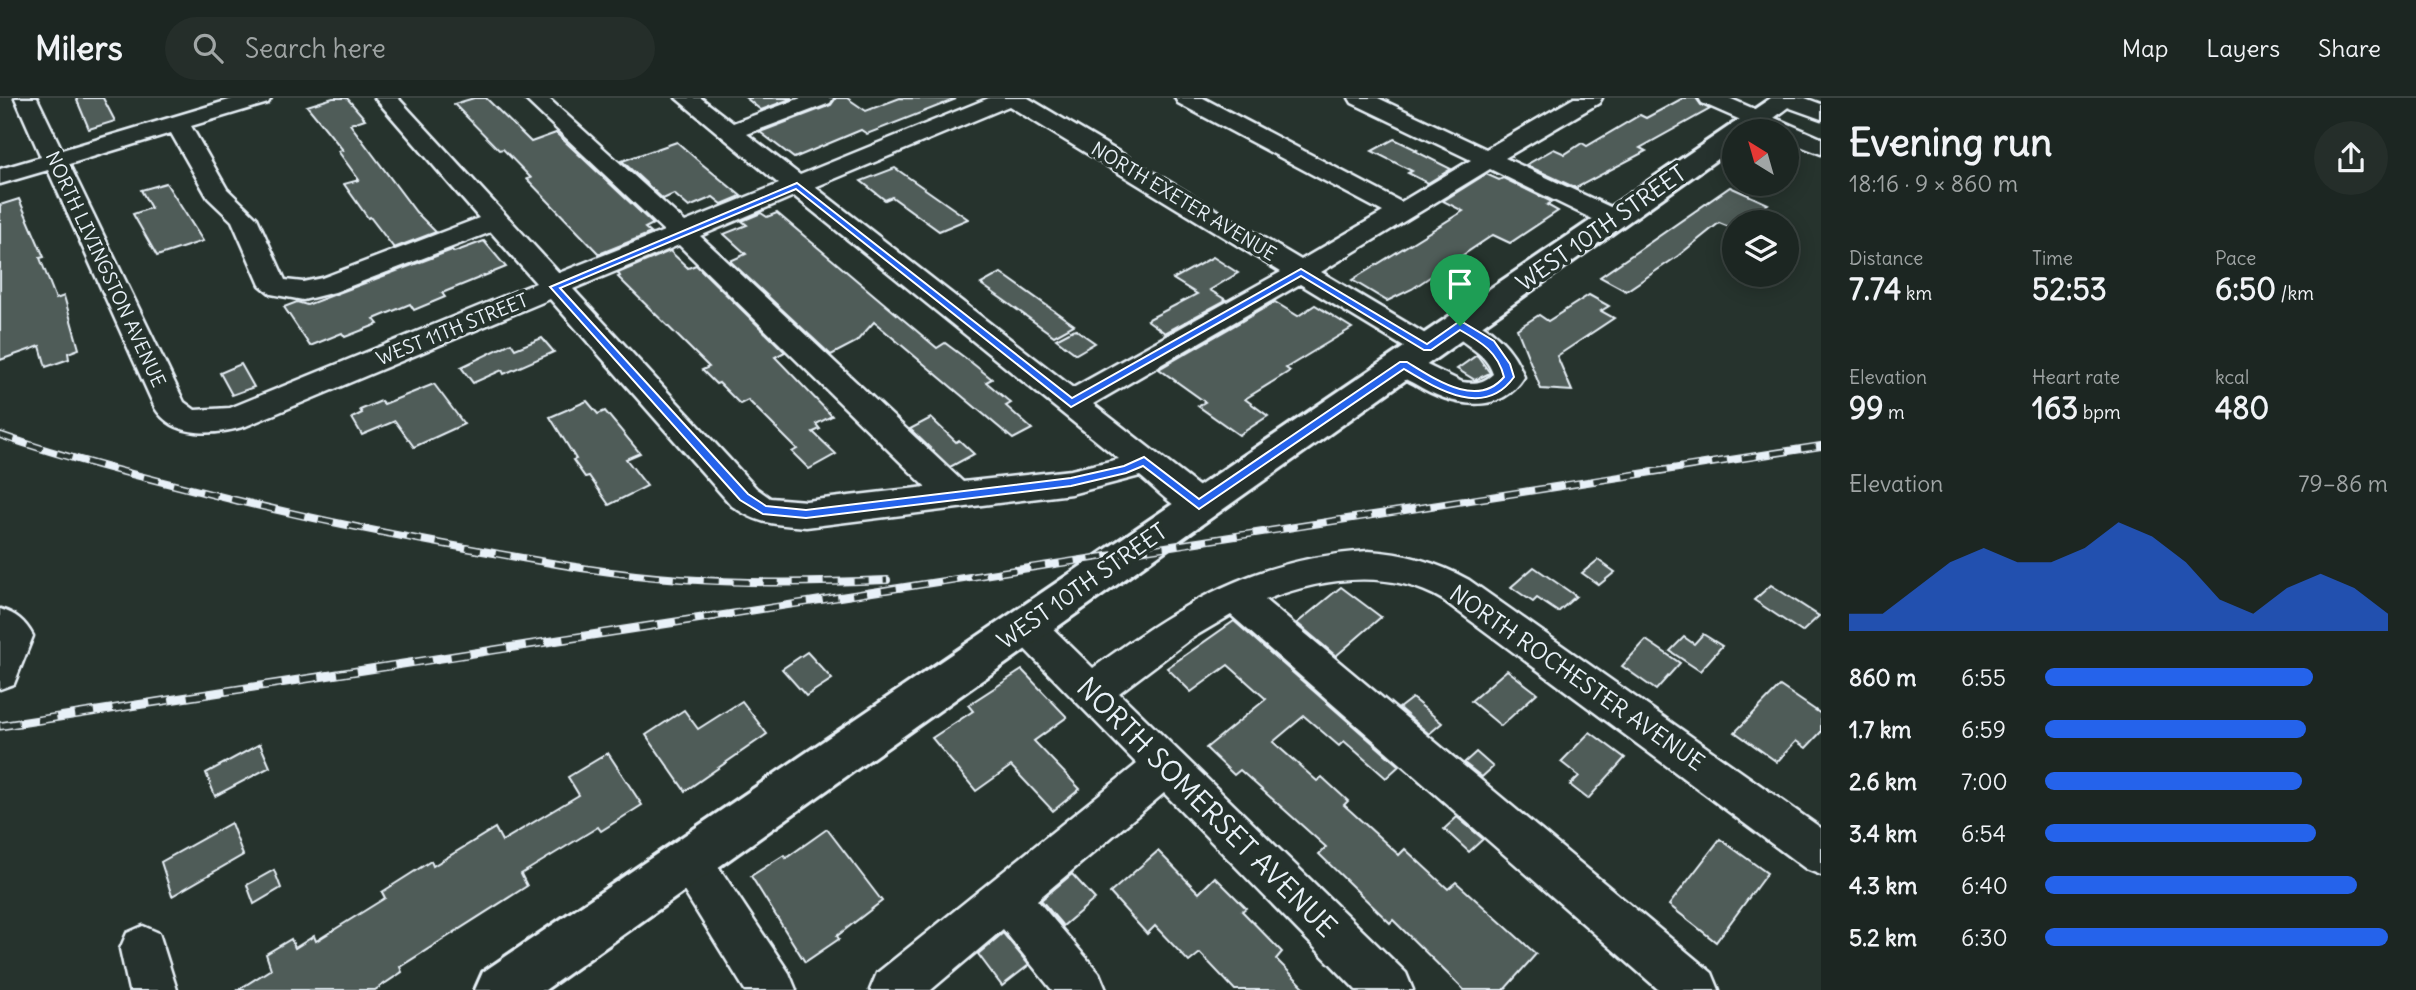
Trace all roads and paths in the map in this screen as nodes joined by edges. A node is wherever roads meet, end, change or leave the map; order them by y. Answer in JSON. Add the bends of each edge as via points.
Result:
{"nodes":[{"id":1,"x":26,"y":98,"type":"edge"},
{"id":2,"x":260,"y":98,"type":"edge"},
{"id":3,"x":386,"y":98,"type":"edge"},
{"id":4,"x":535,"y":98,"type":"edge"},
{"id":5,"x":687,"y":98,"type":"edge"},
{"id":6,"x":821,"y":98,"type":"edge"},
{"id":7,"x":1010,"y":98,"type":"edge"},
{"id":8,"x":1186,"y":98,"type":"edge"},
{"id":9,"x":1360,"y":98,"type":"edge"},
{"id":10,"x":1538,"y":98,"type":"edge"},
{"id":11,"x":1710,"y":98,"type":"edge"},
{"id":12,"x":1787,"y":98,"type":"edge"},
{"id":13,"x":1809,"y":98,"type":"edge"},
{"id":14,"x":1821,"y":102,"type":"edge"},
{"id":15,"x":1579,"y":104,"type":"edge"},
{"id":16,"x":1821,"y":112,"type":"edge"},
{"id":17,"x":1734,"y":119,"type":"edge"},
{"id":18,"x":1757,"y":119,"type":"edge"},
{"id":19,"x":177,"y":123,"type":"junction"},
{"id":20,"x":730,"y":132,"type":"junction"},
{"id":21,"x":1799,"y":142,"type":"edge"},
{"id":22,"x":1722,"y":143,"type":"edge"},
{"id":23,"x":1821,"y":147,"type":"edge"},
{"id":24,"x":54,"y":160,"type":"junction"},
{"id":25,"x":1489,"y":160,"type":"junction"},
{"id":26,"x":0,"y":177,"type":"edge"},
{"id":27,"x":797,"y":186,"type":"junction"},
{"id":28,"x":1401,"y":212,"type":"junction"},
{"id":29,"x":1614,"y":219,"type":"junction"},
{"id":30,"x":496,"y":221,"type":"junction"},
{"id":31,"x":682,"y":233,"type":"junction"},
{"id":32,"x":1301,"y":272,"type":"junction"},
{"id":33,"x":554,"y":287,"type":"junction"},
{"id":34,"x":1460,"y":326,"type":"junction"},
{"id":35,"x":1415,"y":356,"type":"junction"},
{"id":36,"x":1071,"y":403,"type":"junction"},
{"id":37,"x":203,"y":422,"type":"joint"},
{"id":38,"x":1144,"y":461,"type":"junction"},
{"id":39,"x":956,"y":496,"type":"junction"},
{"id":40,"x":1199,"y":505,"type":"junction"},
{"id":41,"x":1234,"y":596,"type":"junction"},
{"id":42,"x":1025,"y":625,"type":"junction"},
{"id":43,"x":0,"y":626,"type":"edge"},
{"id":44,"x":0,"y":672,"type":"edge"},
{"id":45,"x":1092,"y":691,"type":"junction"},
{"id":46,"x":1166,"y":766,"type":"junction"},
{"id":47,"x":1812,"y":837,"type":"edge"},
{"id":48,"x":689,"y":860,"type":"junction"},
{"id":49,"x":1006,"y":897,"type":"junction"},
{"id":50,"x":500,"y":990,"type":"edge"},
{"id":51,"x":772,"y":990,"type":"edge"},
{"id":52,"x":894,"y":990,"type":"edge"},
{"id":53,"x":1082,"y":990,"type":"edge"},
{"id":54,"x":1389,"y":990,"type":"edge"},
{"id":55,"x":1695,"y":990,"type":"edge"}],
"edges":[{"from":1,"to":24,"type":"street","name":"NORTH LIVINGSTON AVENUE"},
{"from":2,"to":19,"type":"street"},
{"from":3,"to":30,"type":"street"},
{"from":4,"to":31,"type":"street"},
{"from":5,"to":20,"type":"street"},
{"from":6,"to":20,"type":"street"},
{"from":7,"to":27,"type":"street","name":"WEST 11TH STREET"},
{"from":7,"to":32,"type":"street","name":"NORTH EXETER AVENUE"},
{"from":8,"to":28,"type":"street"},
{"from":9,"to":25,"type":"street"},
{"from":10,"to":15,"type":"street"},
{"from":11,"to":17,"type":"street"},
{"from":12,"to":16,"type":"street"},
{"from":12,"to":18,"type":"main road","name":"WEST 10TH STREET"},
{"from":13,"to":14,"type":"street"},
{"from":15,"to":25,"type":"street"},
{"from":19,"to":24,"type":"street"},
{"from":19,"to":30,"type":"street","via":[[217,192],[244,218],[274,285],[282,290],[313,290],[332,284]]},
{"from":20,"to":27,"type":"street"},
{"from":21,"to":23,"type":"street"},
{"from":22,"to":29,"type":"main road","name":"WEST 10TH STREET"},
{"from":24,"to":26,"type":"street"},
{"from":24,"to":37,"type":"street","name":"NORTH LIVINGSTON AVENUE","via":[[171,408],[183,418]]},
{"from":25,"to":28,"type":"street"},
{"from":25,"to":29,"type":"street"},
{"from":27,"to":31,"type":"street","name":"WEST 11TH STREET"},
{"from":27,"to":36,"type":"street"},
{"from":28,"to":32,"type":"street"},
{"from":29,"to":34,"type":"main road","name":"WEST 10TH STREET"},
{"from":30,"to":33,"type":"street"},
{"from":31,"to":33,"type":"street","name":"WEST 11TH STREET"},
{"from":31,"to":39,"type":"street"},
{"from":32,"to":35,"type":"street","name":"NORTH EXETER AVENUE"},
{"from":32,"to":36,"type":"street"},
{"from":33,"to":37,"type":"street","name":"WEST 11TH STREET","via":[[235,418]]},
{"from":33,"to":39,"type":"street","via":[[744,497],[763,510],[806,514]]},
{"from":34,"to":35,"type":"main road","name":"WEST 10TH STREET"},
{"from":34,"to":35,"type":"street","name":"NORTH EXETER AVENUE","via":[[1490,344],[1505,364],[1509,377],[1500,388],[1482,395],[1446,390]]},
{"from":35,"to":40,"type":"main road","name":"WEST 10TH STREET"},
{"from":36,"to":38,"type":"street"},
{"from":38,"to":39,"type":"street","via":[[1071,482]]},
{"from":38,"to":40,"type":"street"},
{"from":40,"to":42,"type":"main road","name":"WEST 10TH STREET"},
{"from":41,"to":45,"type":"street","name":"NORTH ROCHESTER AVENUE","via":[[1193,618]]},
{"from":41,"to":47,"type":"street","name":"NORTH ROCHESTER AVENUE","via":[[1302,574],[1359,566],[1390,566],[1429,577],[1457,590]]},
{"from":41,"to":55,"type":"street"},
{"from":42,"to":45,"type":"street","name":"NORTH SOMERSET AVENUE"},
{"from":42,"to":48,"type":"main road","name":"WEST 10TH STREET"},
{"from":43,"to":44,"type":"street","via":[[14,636]]},
{"from":45,"to":46,"type":"street","name":"NORTH SOMERSET AVENUE"},
{"from":46,"to":49,"type":"street"},
{"from":46,"to":54,"type":"street","name":"NORTH SOMERSET AVENUE"},
{"from":48,"to":50,"type":"main road","name":"WEST 10TH STREET"},
{"from":48,"to":51,"type":"street"},
{"from":49,"to":52,"type":"street"},
{"from":49,"to":53,"type":"street"}]}
